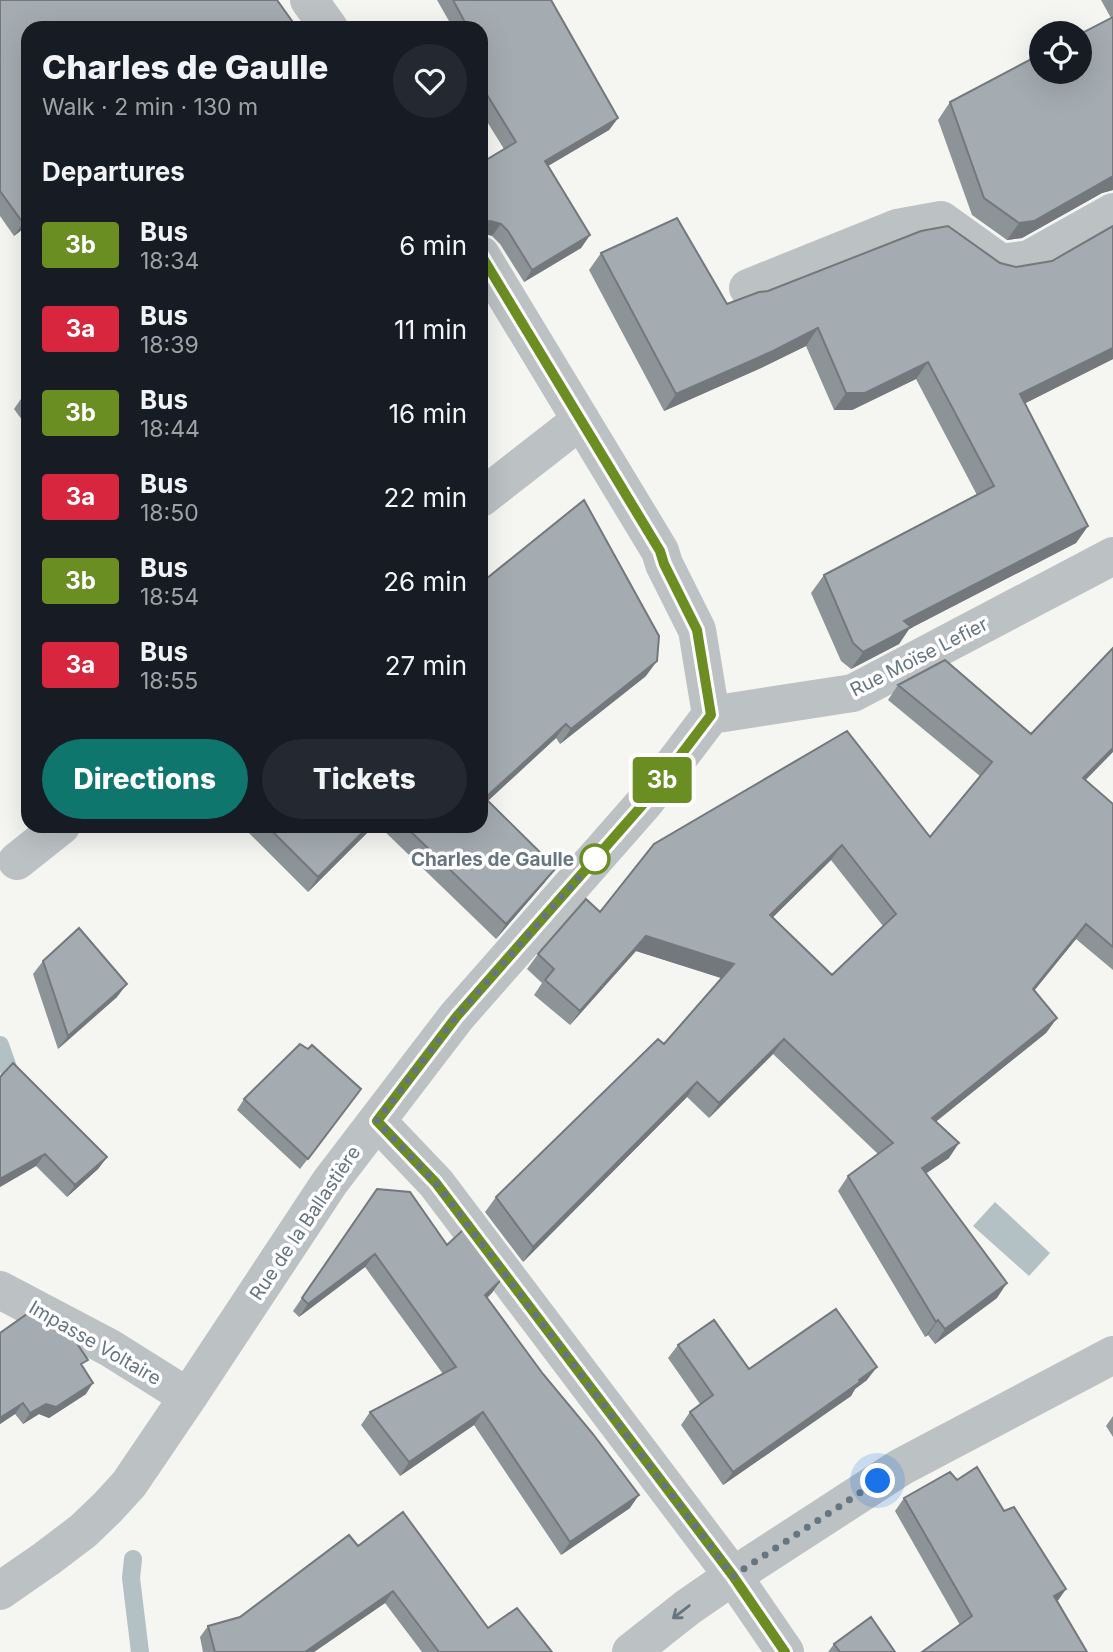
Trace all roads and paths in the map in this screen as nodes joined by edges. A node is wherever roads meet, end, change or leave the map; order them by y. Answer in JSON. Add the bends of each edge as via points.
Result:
{"nodes":[{"id":1,"x":309,"y":0,"type":"edge"},
{"id":2,"x":325,"y":21,"type":"edge"},
{"id":3,"x":1113,"y":212,"type":"edge"},
{"id":4,"x":488,"y":267,"type":"edge"},
{"id":5,"x":748,"y":288,"type":"dead end"},
{"id":6,"x":581,"y":420,"type":"junction"},
{"id":7,"x":488,"y":493,"type":"edge"},
{"id":8,"x":1113,"y":556,"type":"edge"},
{"id":9,"x":711,"y":715,"type":"junction"},
{"id":10,"x":52,"y":833,"type":"edge"},
{"id":11,"x":17,"y":861,"type":"dead end"},
{"id":12,"x":377,"y":1121,"type":"junction"},
{"id":13,"x":0,"y":1290,"type":"edge"},
{"id":14,"x":1113,"y":1355,"type":"edge"},
{"id":15,"x":188,"y":1397,"type":"junction"},
{"id":16,"x":733,"y":1576,"type":"junction"},
{"id":17,"x":0,"y":1591,"type":"edge"},
{"id":18,"x":631,"y":1652,"type":"edge"},
{"id":19,"x":785,"y":1652,"type":"edge"}],
"edges":[{"from":1,"to":2,"type":"street"},
{"from":3,"to":5,"type":"street","via":[[1029,259],[1001,263],[942,220],[897,228]]},
{"from":4,"to":6,"type":"street"},
{"from":6,"to":7,"type":"street"},
{"from":6,"to":9,"type":"street","via":[[660,551],[697,630]]},
{"from":8,"to":9,"type":"street","name":"Rue Moïse Lefier","via":[[853,693]]},
{"from":9,"to":12,"type":"street","name":"Rue de la Ballastière","via":[[645,802],[457,1016]]},
{"from":10,"to":11,"type":"street"},
{"from":12,"to":15,"type":"street","name":"Rue de la Ballastière","via":[[330,1182]]},
{"from":12,"to":16,"type":"street","via":[[436,1183]]},
{"from":13,"to":15,"type":"street","name":"Impasse Voltaire"},
{"from":14,"to":16,"type":"street","via":[[901,1467]]},
{"from":15,"to":17,"type":"street","name":"Rue de la Ballastière","via":[[129,1484],[107,1508]]},
{"from":16,"to":18,"type":"street","one_way":true},
{"from":16,"to":19,"type":"street"}]}
